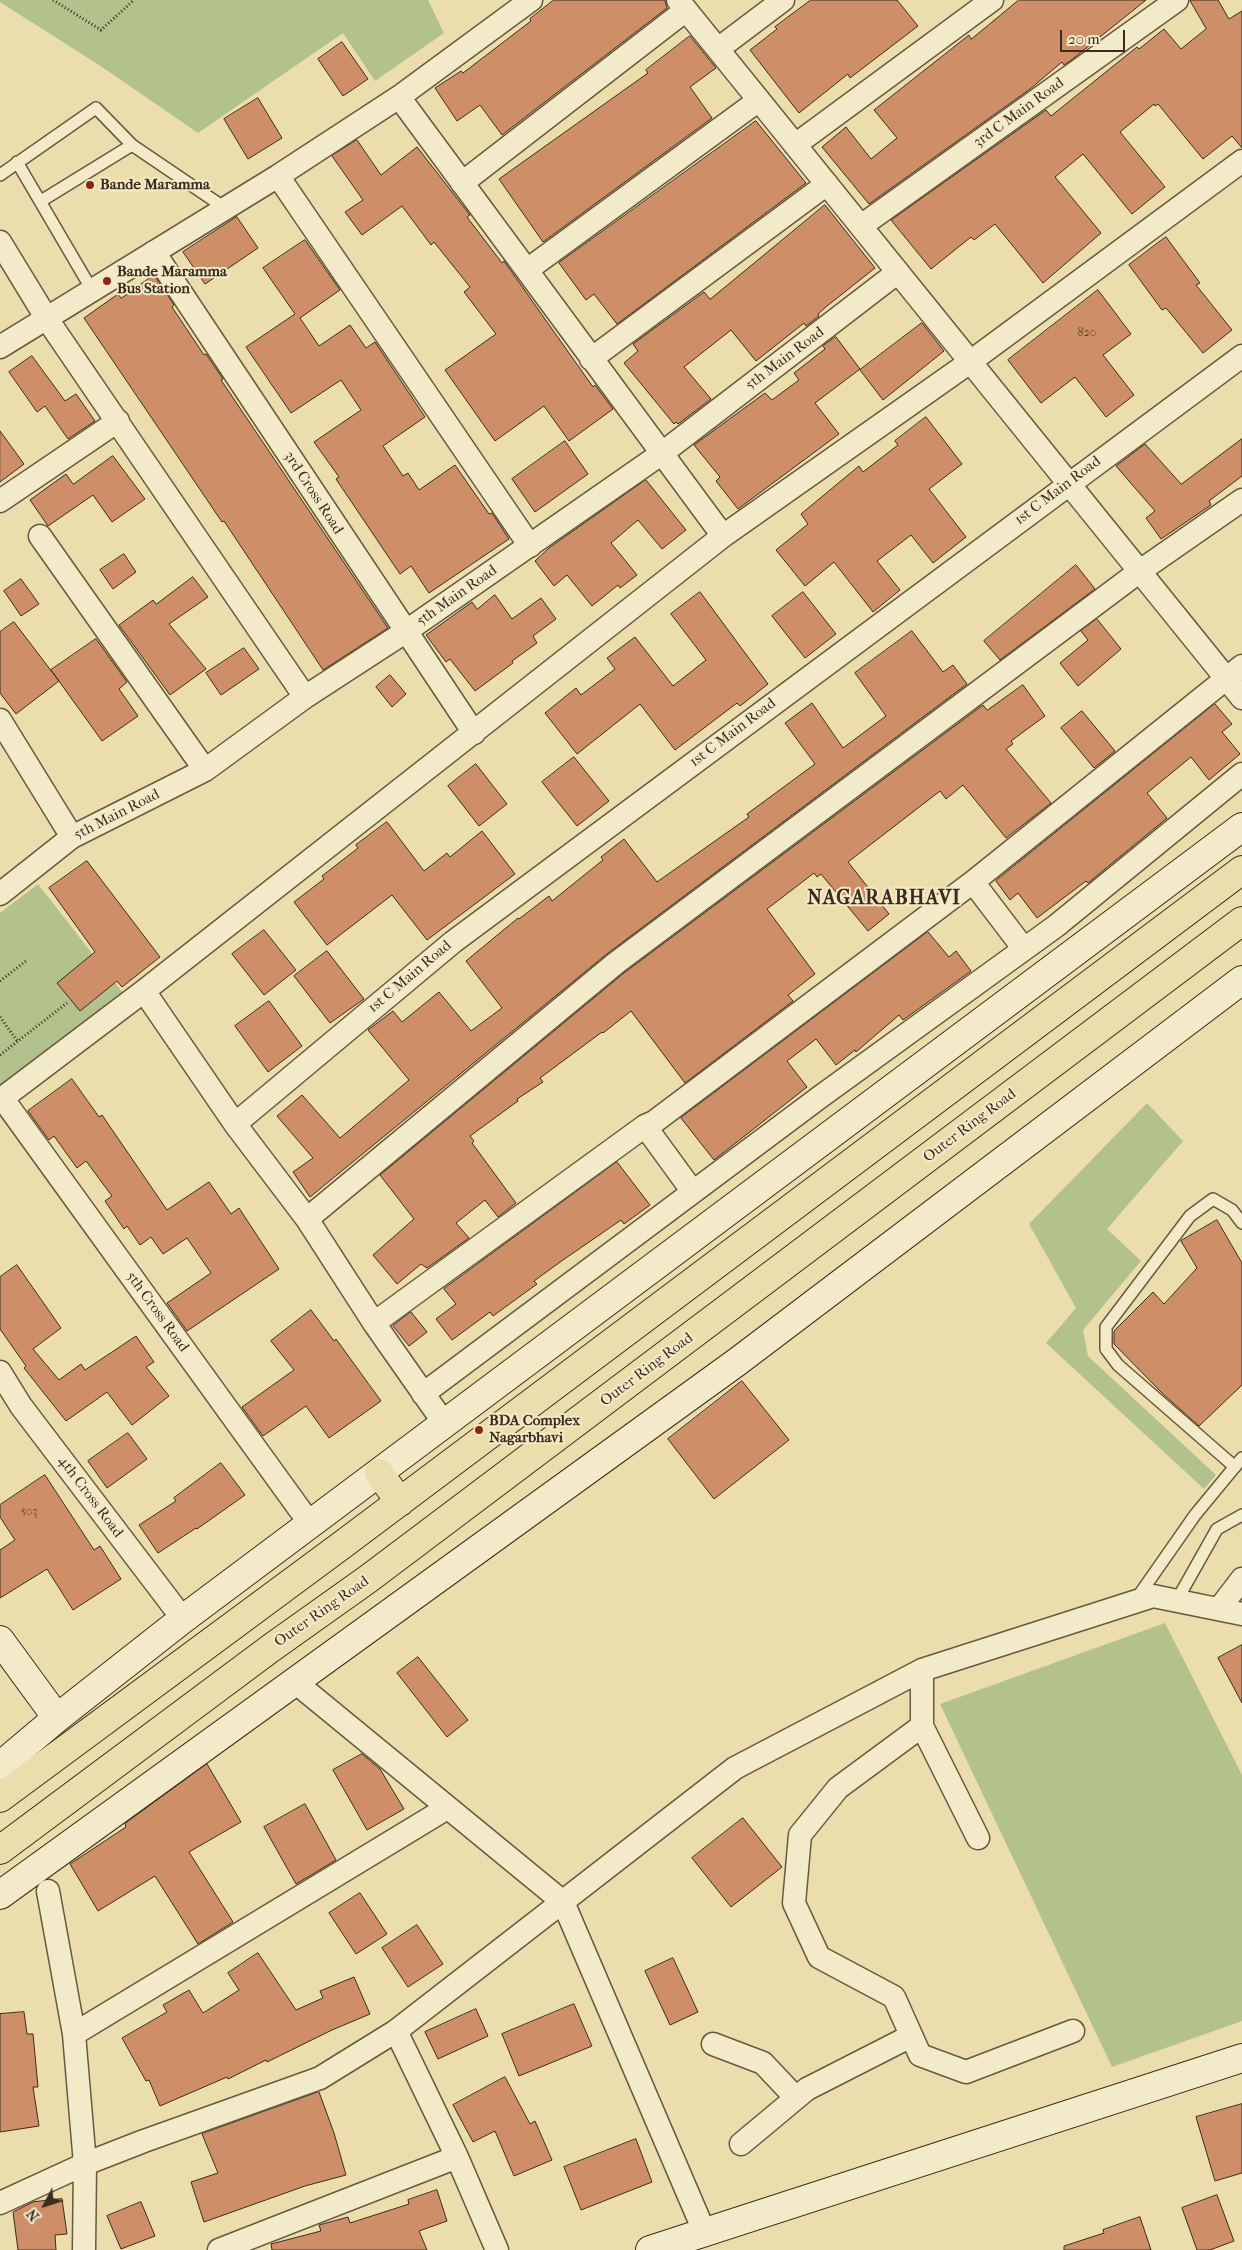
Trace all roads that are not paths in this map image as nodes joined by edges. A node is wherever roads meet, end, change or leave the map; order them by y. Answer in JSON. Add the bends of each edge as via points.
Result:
{"nodes":[{"id":1,"x":531,"y":0,"type":"edge"},
{"id":2,"x":783,"y":0,"type":"edge"},
{"id":3,"x":992,"y":0,"type":"edge"},
{"id":4,"x":1177,"y":0,"type":"edge"},
{"id":5,"x":682,"y":5,"type":"edge"},
{"id":6,"x":718,"y":49,"type":"junction"},
{"id":7,"x":399,"y":97,"type":"junction"},
{"id":8,"x":759,"y":100,"type":"junction"},
{"id":9,"x":132,"y":144,"type":"junction"},
{"id":10,"x":795,"y":145,"type":"junction"},
{"id":11,"x":1242,"y":161,"type":"edge"},
{"id":12,"x":17,"y":162,"type":"junction"},
{"id":13,"x":0,"y":175,"type":"edge"},
{"id":14,"x":278,"y":176,"type":"junction"},
{"id":15,"x":462,"y":182,"type":"junction"},
{"id":16,"x":827,"y":184,"type":"junction"},
{"id":17,"x":41,"y":201,"type":"junction"},
{"id":18,"x":225,"y":208,"type":"junction"},
{"id":19,"x":861,"y":226,"type":"junction"},
{"id":20,"x":0,"y":242,"type":"edge"},
{"id":21,"x":154,"y":252,"type":"junction"},
{"id":22,"x":526,"y":270,"type":"junction"},
{"id":23,"x":898,"y":272,"type":"junction"},
{"id":24,"x":92,"y":290,"type":"junction"},
{"id":25,"x":47,"y":319,"type":"junction"},
{"id":26,"x":0,"y":348,"type":"edge"},
{"id":27,"x":1242,"y":356,"type":"edge"},
{"id":28,"x":591,"y":359,"type":"junction"},
{"id":29,"x":970,"y":362,"type":"junction"},
{"id":30,"x":118,"y":421,"type":"junction"},
{"id":31,"x":661,"y":454,"type":"junction"},
{"id":32,"x":1068,"y":483,"type":"junction"},
{"id":33,"x":1242,"y":500,"type":"edge"},
{"id":34,"x":0,"y":501,"type":"edge"},
{"id":35,"x":40,"y":536,"type":"dead end"},
{"id":36,"x":723,"y":536,"type":"junction"},
{"id":37,"x":530,"y":546,"type":"junction"},
{"id":38,"x":1140,"y":571,"type":"junction"},
{"id":39,"x":405,"y":632,"type":"junction"},
{"id":40,"x":1234,"y":673,"type":"edge"},
{"id":41,"x":306,"y":698,"type":"junction"},
{"id":42,"x":1242,"y":698,"type":"edge"},
{"id":43,"x":2,"y":727,"type":"edge"},
{"id":44,"x":474,"y":733,"type":"junction"},
{"id":45,"x":204,"y":770,"type":"junction"},
{"id":46,"x":1242,"y":774,"type":"edge"},
{"id":47,"x":1242,"y":827,"type":"edge"},
{"id":48,"x":72,"y":837,"type":"junction"},
{"id":49,"x":1242,"y":870,"type":"edge"},
{"id":50,"x":972,"y":882,"type":"junction"},
{"id":51,"x":0,"y":894,"type":"edge"},
{"id":52,"x":1242,"y":921,"type":"edge"},
{"id":53,"x":1024,"y":949,"type":"junction"},
{"id":54,"x":1242,"y":980,"type":"edge"},
{"id":55,"x":144,"y":991,"type":"junction"},
{"id":56,"x":1,"y":1099,"type":"edge"},
{"id":57,"x":236,"y":1124,"type":"junction"},
{"id":58,"x":645,"y":1126,"type":"junction"},
{"id":59,"x":693,"y":1192,"type":"junction"},
{"id":60,"x":306,"y":1219,"type":"junction"},
{"id":61,"x":1242,"y":1223,"type":"edge"},
{"id":62,"x":374,"y":1323,"type":"junction"},
{"id":63,"x":0,"y":1372,"type":"edge"},
{"id":64,"x":423,"y":1394,"type":"junction"},
{"id":65,"x":444,"y":1423,"type":"junction"},
{"id":66,"x":1238,"y":1463,"type":"edge"},
{"id":67,"x":379,"y":1473,"type":"junction"},
{"id":68,"x":400,"y":1502,"type":"junction"},
{"id":69,"x":1242,"y":1515,"type":"edge"},
{"id":70,"x":310,"y":1525,"type":"junction"},
{"id":71,"x":1242,"y":1579,"type":"edge"},
{"id":72,"x":1176,"y":1600,"type":"junction"},
{"id":73,"x":1135,"y":1602,"type":"junction"},
{"id":74,"x":1219,"y":1609,"type":"junction"},
{"id":75,"x":1242,"y":1614,"type":"edge"},
{"id":76,"x":183,"y":1619,"type":"junction"},
{"id":77,"x":0,"y":1640,"type":"edge"},
{"id":78,"x":922,"y":1670,"type":"junction"},
{"id":79,"x":295,"y":1682,"type":"junction"},
{"id":80,"x":57,"y":1718,"type":"junction"},
{"id":81,"x":922,"y":1726,"type":"junction"},
{"id":82,"x":0,"y":1766,"type":"edge"},
{"id":83,"x":0,"y":1798,"type":"edge"},
{"id":84,"x":446,"y":1808,"type":"junction"},
{"id":85,"x":978,"y":1838,"type":"dead end"},
{"id":86,"x":0,"y":1850,"type":"edge"},
{"id":87,"x":48,"y":1892,"type":"dead end"},
{"id":88,"x":0,"y":1895,"type":"edge"},
{"id":89,"x":563,"y":1902,"type":"junction"},
{"id":90,"x":396,"y":2031,"type":"junction"},
{"id":91,"x":1073,"y":2031,"type":"dead end"},
{"id":92,"x":74,"y":2034,"type":"junction"},
{"id":93,"x":911,"y":2036,"type":"junction"},
{"id":94,"x":713,"y":2044,"type":"dead end"},
{"id":95,"x":1242,"y":2058,"type":"edge"},
{"id":96,"x":796,"y":2098,"type":"junction"},
{"id":97,"x":741,"y":2144,"type":"dead end"},
{"id":98,"x":457,"y":2157,"type":"junction"},
{"id":99,"x":84,"y":2164,"type":"junction"},
{"id":100,"x":0,"y":2203,"type":"edge"},
{"id":101,"x":704,"y":2231,"type":"junction"},
{"id":102,"x":84,"y":2250,"type":"edge"},
{"id":103,"x":219,"y":2250,"type":"edge"},
{"id":104,"x":497,"y":2250,"type":"edge"},
{"id":105,"x":650,"y":2250,"type":"edge"}],
"edges":[{"from":1,"to":7,"type":"street"},
{"from":2,"to":6,"type":"street"},
{"from":3,"to":10,"type":"street"},
{"from":4,"to":19,"type":"street","name":"3rd C Main Road"},
{"from":5,"to":6,"type":"street"},
{"from":5,"to":15,"type":"street"},
{"from":6,"to":8,"type":"street"},
{"from":7,"to":14,"type":"street"},
{"from":7,"to":15,"type":"street"},
{"from":8,"to":10,"type":"street"},
{"from":8,"to":22,"type":"street"},
{"from":9,"to":12,"type":"lane","via":[[96,108]]},
{"from":9,"to":17,"type":"lane"},
{"from":9,"to":18,"type":"lane"},
{"from":10,"to":16,"type":"street"},
{"from":11,"to":29,"type":"street"},
{"from":12,"to":13,"type":"lane"},
{"from":12,"to":17,"type":"lane"},
{"from":14,"to":18,"type":"street"},
{"from":14,"to":37,"type":"street"},
{"from":15,"to":22,"type":"street"},
{"from":16,"to":19,"type":"street"},
{"from":16,"to":28,"type":"street"},
{"from":17,"to":24,"type":"lane"},
{"from":18,"to":21,"type":"street"},
{"from":19,"to":23,"type":"street"},
{"from":20,"to":25,"type":"street"},
{"from":21,"to":24,"type":"street"},
{"from":21,"to":39,"type":"street","name":"3rd Cross Road"},
{"from":22,"to":28,"type":"street"},
{"from":23,"to":29,"type":"street"},
{"from":23,"to":31,"type":"street","name":"5th Main Road"},
{"from":24,"to":25,"type":"street"},
{"from":25,"to":26,"type":"street"},
{"from":25,"to":30,"type":"street"},
{"from":27,"to":32,"type":"street","name":"1st C Main Road"},
{"from":28,"to":31,"type":"street"},
{"from":29,"to":32,"type":"street"},
{"from":29,"to":36,"type":"street"},
{"from":30,"to":34,"type":"street"},
{"from":30,"to":41,"type":"street"},
{"from":31,"to":36,"type":"street"},
{"from":31,"to":37,"type":"street","name":"5th Main Road"},
{"from":32,"to":38,"type":"street"},
{"from":32,"to":57,"type":"street","name":"1st C Main Road","via":[[453,942]]},
{"from":33,"to":38,"type":"street"},
{"from":35,"to":45,"type":"street"},
{"from":36,"to":44,"type":"street"},
{"from":37,"to":39,"type":"street","name":"5th Main Road"},
{"from":38,"to":40,"type":"street"},
{"from":38,"to":60,"type":"street","via":[[616,963]]},
{"from":39,"to":41,"type":"street","name":"5th Main Road"},
{"from":39,"to":44,"type":"street","name":"3rd Cross Road"},
{"from":40,"to":42,"type":"street"},
{"from":40,"to":50,"type":"street"},
{"from":41,"to":45,"type":"street","name":"5th Main Road"},
{"from":43,"to":48,"type":"street"},
{"from":44,"to":55,"type":"street"},
{"from":45,"to":48,"type":"street","name":"5th Main Road"},
{"from":46,"to":53,"type":"street"},
{"from":47,"to":65,"type":"street"},
{"from":48,"to":51,"type":"street","name":"5th Main Road"},
{"from":49,"to":68,"type":"highway"},
{"from":50,"to":53,"type":"street"},
{"from":50,"to":58,"type":"street"},
{"from":52,"to":86,"type":"highway","name":"Outer Ring Road","via":[[368,1580],[271,1648]]},
{"from":53,"to":59,"type":"street"},
{"from":54,"to":79,"type":"street","via":[[737,1362]]},
{"from":55,"to":56,"type":"street"},
{"from":55,"to":57,"type":"street"},
{"from":56,"to":70,"type":"street","name":"5th Cross Road"},
{"from":57,"to":60,"type":"street"},
{"from":58,"to":59,"type":"street"},
{"from":58,"to":62,"type":"street"},
{"from":59,"to":64,"type":"street"},
{"from":60,"to":62,"type":"street"},
{"from":61,"to":66,"type":"lane","via":[[1232,1210],[1213,1199],[1190,1216],[1106,1327],[1106,1348],[1118,1365]]},
{"from":62,"to":64,"type":"street"},
{"from":63,"to":76,"type":"street","name":"4th Cross Road","via":[[21,1406]]},
{"from":64,"to":65,"type":"street"},
{"from":65,"to":67,"type":"street"},
{"from":66,"to":73,"type":"lane","via":[[1195,1515]]},
{"from":67,"to":68,"type":"highway"},
{"from":67,"to":70,"type":"street"},
{"from":68,"to":83,"type":"highway"},
{"from":69,"to":72,"type":"lane","via":[[1217,1530]]},
{"from":70,"to":76,"type":"street"},
{"from":71,"to":74,"type":"street"},
{"from":72,"to":73,"type":"street","via":[[1153,1596]]},
{"from":72,"to":74,"type":"street"},
{"from":73,"to":78,"type":"street"},
{"from":74,"to":75,"type":"street"},
{"from":76,"to":80,"type":"street"},
{"from":77,"to":80,"type":"street"},
{"from":78,"to":81,"type":"street"},
{"from":78,"to":89,"type":"street","via":[[735,1768]]},
{"from":79,"to":84,"type":"street"},
{"from":79,"to":88,"type":"street"},
{"from":80,"to":82,"type":"street"},
{"from":81,"to":85,"type":"street"},
{"from":81,"to":93,"type":"street","via":[[838,1788],[800,1835],[794,1902],[819,1957],[894,1997]]},
{"from":84,"to":89,"type":"street"},
{"from":84,"to":92,"type":"street"},
{"from":87,"to":92,"type":"street"},
{"from":89,"to":90,"type":"street"},
{"from":89,"to":101,"type":"street"},
{"from":90,"to":98,"type":"street"},
{"from":90,"to":99,"type":"street","via":[[320,2078]]},
{"from":91,"to":93,"type":"street","via":[[966,2072],[920,2055]]},
{"from":92,"to":99,"type":"street"},
{"from":93,"to":96,"type":"street","via":[[807,2089]]},
{"from":94,"to":96,"type":"street","via":[[763,2063]]},
{"from":95,"to":101,"type":"street"},
{"from":96,"to":97,"type":"street"},
{"from":98,"to":103,"type":"street"},
{"from":98,"to":104,"type":"street"},
{"from":99,"to":100,"type":"street"},
{"from":99,"to":102,"type":"street"},
{"from":101,"to":105,"type":"street"}]}
